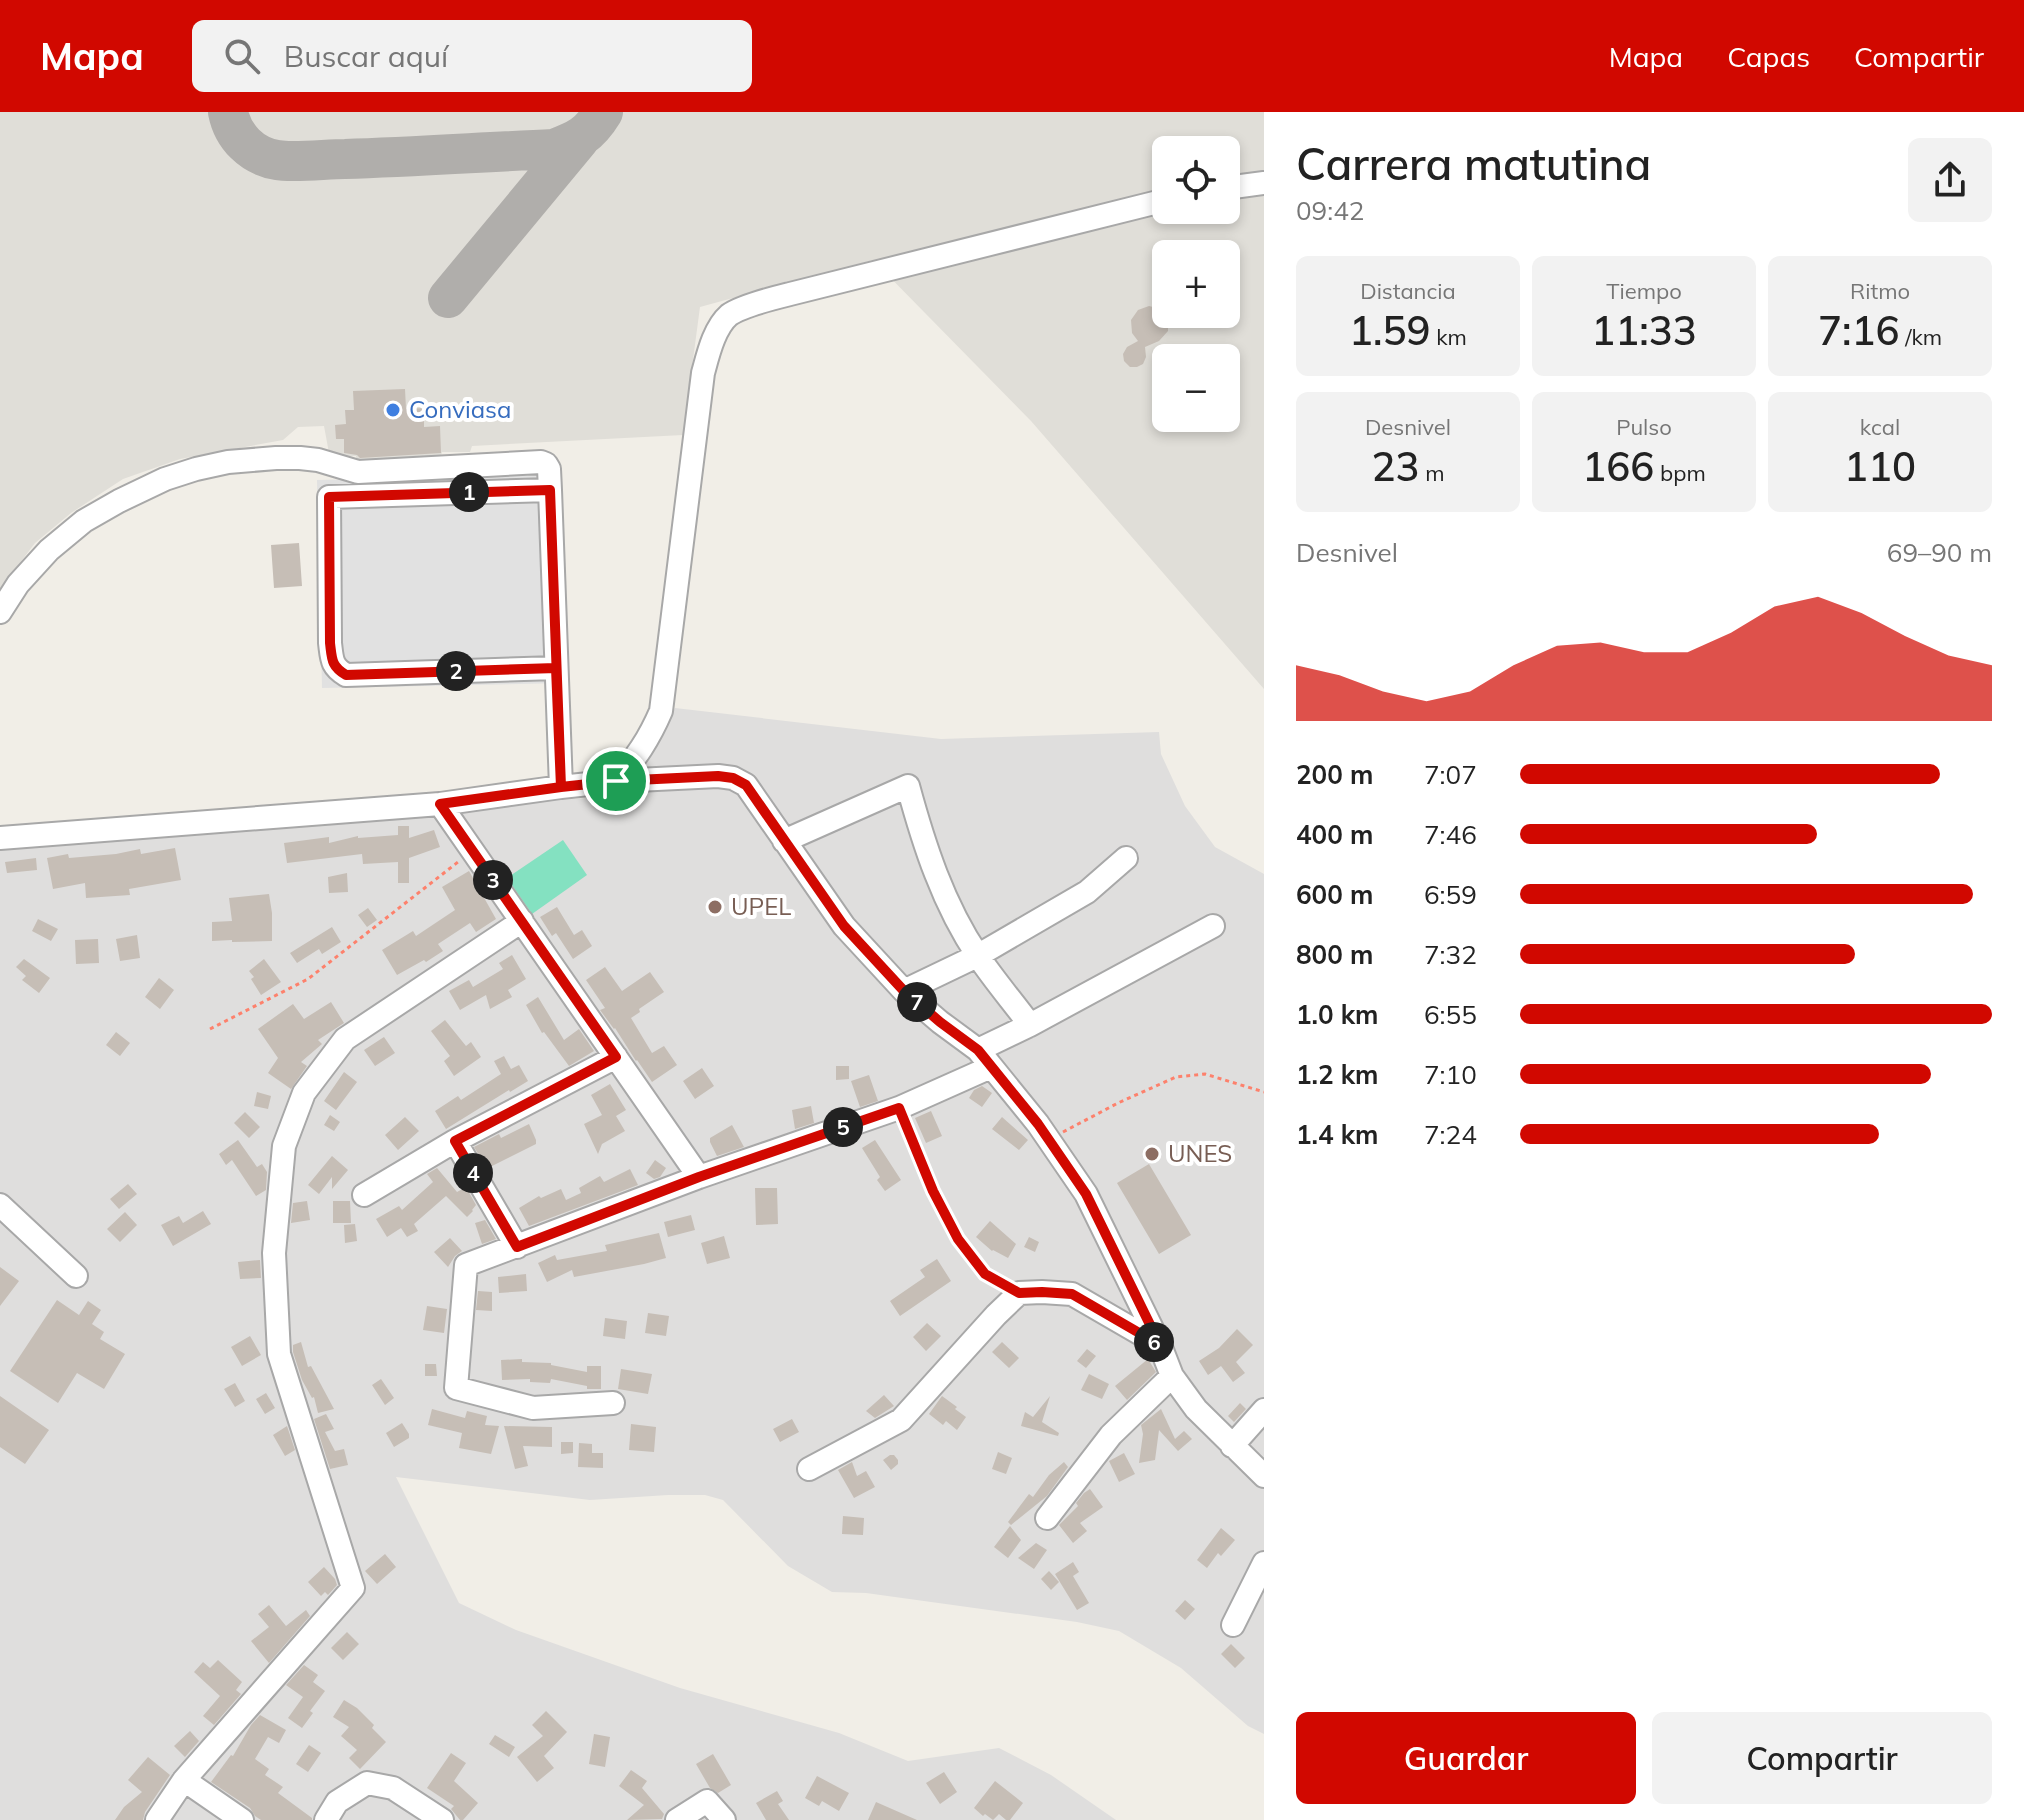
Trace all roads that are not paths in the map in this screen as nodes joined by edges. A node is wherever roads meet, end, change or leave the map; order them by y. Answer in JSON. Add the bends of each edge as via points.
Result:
{"nodes":[{"id":1,"x":1264,"y":183,"type":"edge"},
{"id":2,"x":1240,"y":186,"type":"edge"},
{"id":3,"x":1152,"y":204,"type":"edge"},
{"id":4,"x":326,"y":463,"type":"junction"},
{"id":5,"x":550,"y":490,"type":"junction"},
{"id":6,"x":329,"y":497,"type":"junction"},
{"id":7,"x":0,"y":612,"type":"edge"},
{"id":8,"x":556,"y":668,"type":"junction"},
{"id":9,"x":616,"y":781,"type":"junction"},
{"id":10,"x":561,"y":787,"type":"junction"},
{"id":11,"x":440,"y":804,"type":"junction"},
{"id":12,"x":5,"y":835,"type":"edge"},
{"id":13,"x":784,"y":841,"type":"junction"},
{"id":14,"x":1126,"y":858,"type":"dead end"},
{"id":15,"x":522,"y":921,"type":"junction"},
{"id":16,"x":1213,"y":926,"type":"dead end"},
{"id":17,"x":977,"y":956,"type":"junction"},
{"id":18,"x":904,"y":991,"type":"junction"},
{"id":19,"x":1030,"y":1025,"type":"junction"},
{"id":20,"x":616,"y":1057,"type":"junction"},
{"id":21,"x":984,"y":1059,"type":"junction"},
{"id":22,"x":455,"y":1141,"type":"junction"},
{"id":23,"x":699,"y":1177,"type":"junction"},
{"id":24,"x":364,"y":1195,"type":"dead end"},
{"id":25,"x":0,"y":1205,"type":"edge"},
{"id":26,"x":517,"y":1247,"type":"junction"},
{"id":27,"x":76,"y":1276,"type":"dead end"},
{"id":28,"x":1160,"y":1345,"type":"junction"},
{"id":29,"x":1172,"y":1376,"type":"junction"},
{"id":30,"x":613,"y":1403,"type":"dead end"},
{"id":31,"x":1264,"y":1410,"type":"edge"},
{"id":32,"x":1232,"y":1446,"type":"junction"},
{"id":33,"x":809,"y":1469,"type":"dead end"},
{"id":34,"x":1264,"y":1476,"type":"edge"},
{"id":35,"x":1047,"y":1518,"type":"dead end"},
{"id":36,"x":1264,"y":1563,"type":"edge"},
{"id":37,"x":1233,"y":1625,"type":"dead end"},
{"id":38,"x":184,"y":1780,"type":"junction"},
{"id":39,"x":157,"y":1820,"type":"edge"},
{"id":40,"x":242,"y":1820,"type":"edge"},
{"id":41,"x":326,"y":1820,"type":"edge"},
{"id":42,"x":442,"y":1820,"type":"edge"},
{"id":43,"x":677,"y":1820,"type":"edge"},
{"id":44,"x":724,"y":1820,"type":"edge"}],
"edges":[{"from":1,"to":2,"type":"street"},
{"from":3,"to":9,"type":"street","via":[[790,294],[730,315],[711,344],[703,373],[661,711],[644,746]]},
{"from":4,"to":5,"type":"street","via":[[358,472],[541,462],[549,469]]},
{"from":4,"to":6,"type":"street"},
{"from":4,"to":7,"type":"street","via":[[300,458],[228,462],[165,479],[84,521],[28,572]]},
{"from":5,"to":6,"type":"street"},
{"from":5,"to":8,"type":"street"},
{"from":6,"to":8,"type":"street","via":[[330,643],[337,669],[346,675]]},
{"from":8,"to":10,"type":"street"},
{"from":9,"to":10,"type":"street"},
{"from":9,"to":13,"type":"street","via":[[733,778],[746,785]]},
{"from":10,"to":11,"type":"street"},
{"from":11,"to":12,"type":"street"},
{"from":11,"to":15,"type":"street"},
{"from":13,"to":17,"type":"street","via":[[908,786],[947,902]]},
{"from":13,"to":18,"type":"street","via":[[844,926]]},
{"from":14,"to":17,"type":"street","via":[[1087,892]]},
{"from":15,"to":20,"type":"street"},
{"from":15,"to":38,"type":"street","via":[[345,1039],[304,1093],[284,1146],[274,1253],[279,1354],[353,1588]]},
{"from":16,"to":19,"type":"street"},
{"from":17,"to":18,"type":"street"},
{"from":17,"to":19,"type":"street"},
{"from":18,"to":21,"type":"street"},
{"from":19,"to":21,"type":"street"},
{"from":20,"to":22,"type":"street"},
{"from":20,"to":23,"type":"street"},
{"from":21,"to":23,"type":"street","via":[[899,1108]]},
{"from":21,"to":28,"type":"street","via":[[1086,1194]]},
{"from":22,"to":24,"type":"street"},
{"from":22,"to":26,"type":"street"},
{"from":23,"to":26,"type":"street"},
{"from":25,"to":27,"type":"street"},
{"from":26,"to":30,"type":"street","via":[[466,1265],[456,1388],[533,1408]]},
{"from":28,"to":29,"type":"street"},
{"from":28,"to":33,"type":"street","via":[[1072,1294],[1019,1293],[901,1420]]},
{"from":29,"to":32,"type":"street"},
{"from":29,"to":35,"type":"street","via":[[1111,1435]]},
{"from":31,"to":32,"type":"street"},
{"from":32,"to":34,"type":"street"},
{"from":36,"to":37,"type":"street"},
{"from":38,"to":39,"type":"street"},
{"from":38,"to":40,"type":"street"},
{"from":41,"to":42,"type":"street","via":[[337,1802],[367,1783],[393,1788]]},
{"from":43,"to":44,"type":"street","via":[[707,1801]]}]}
